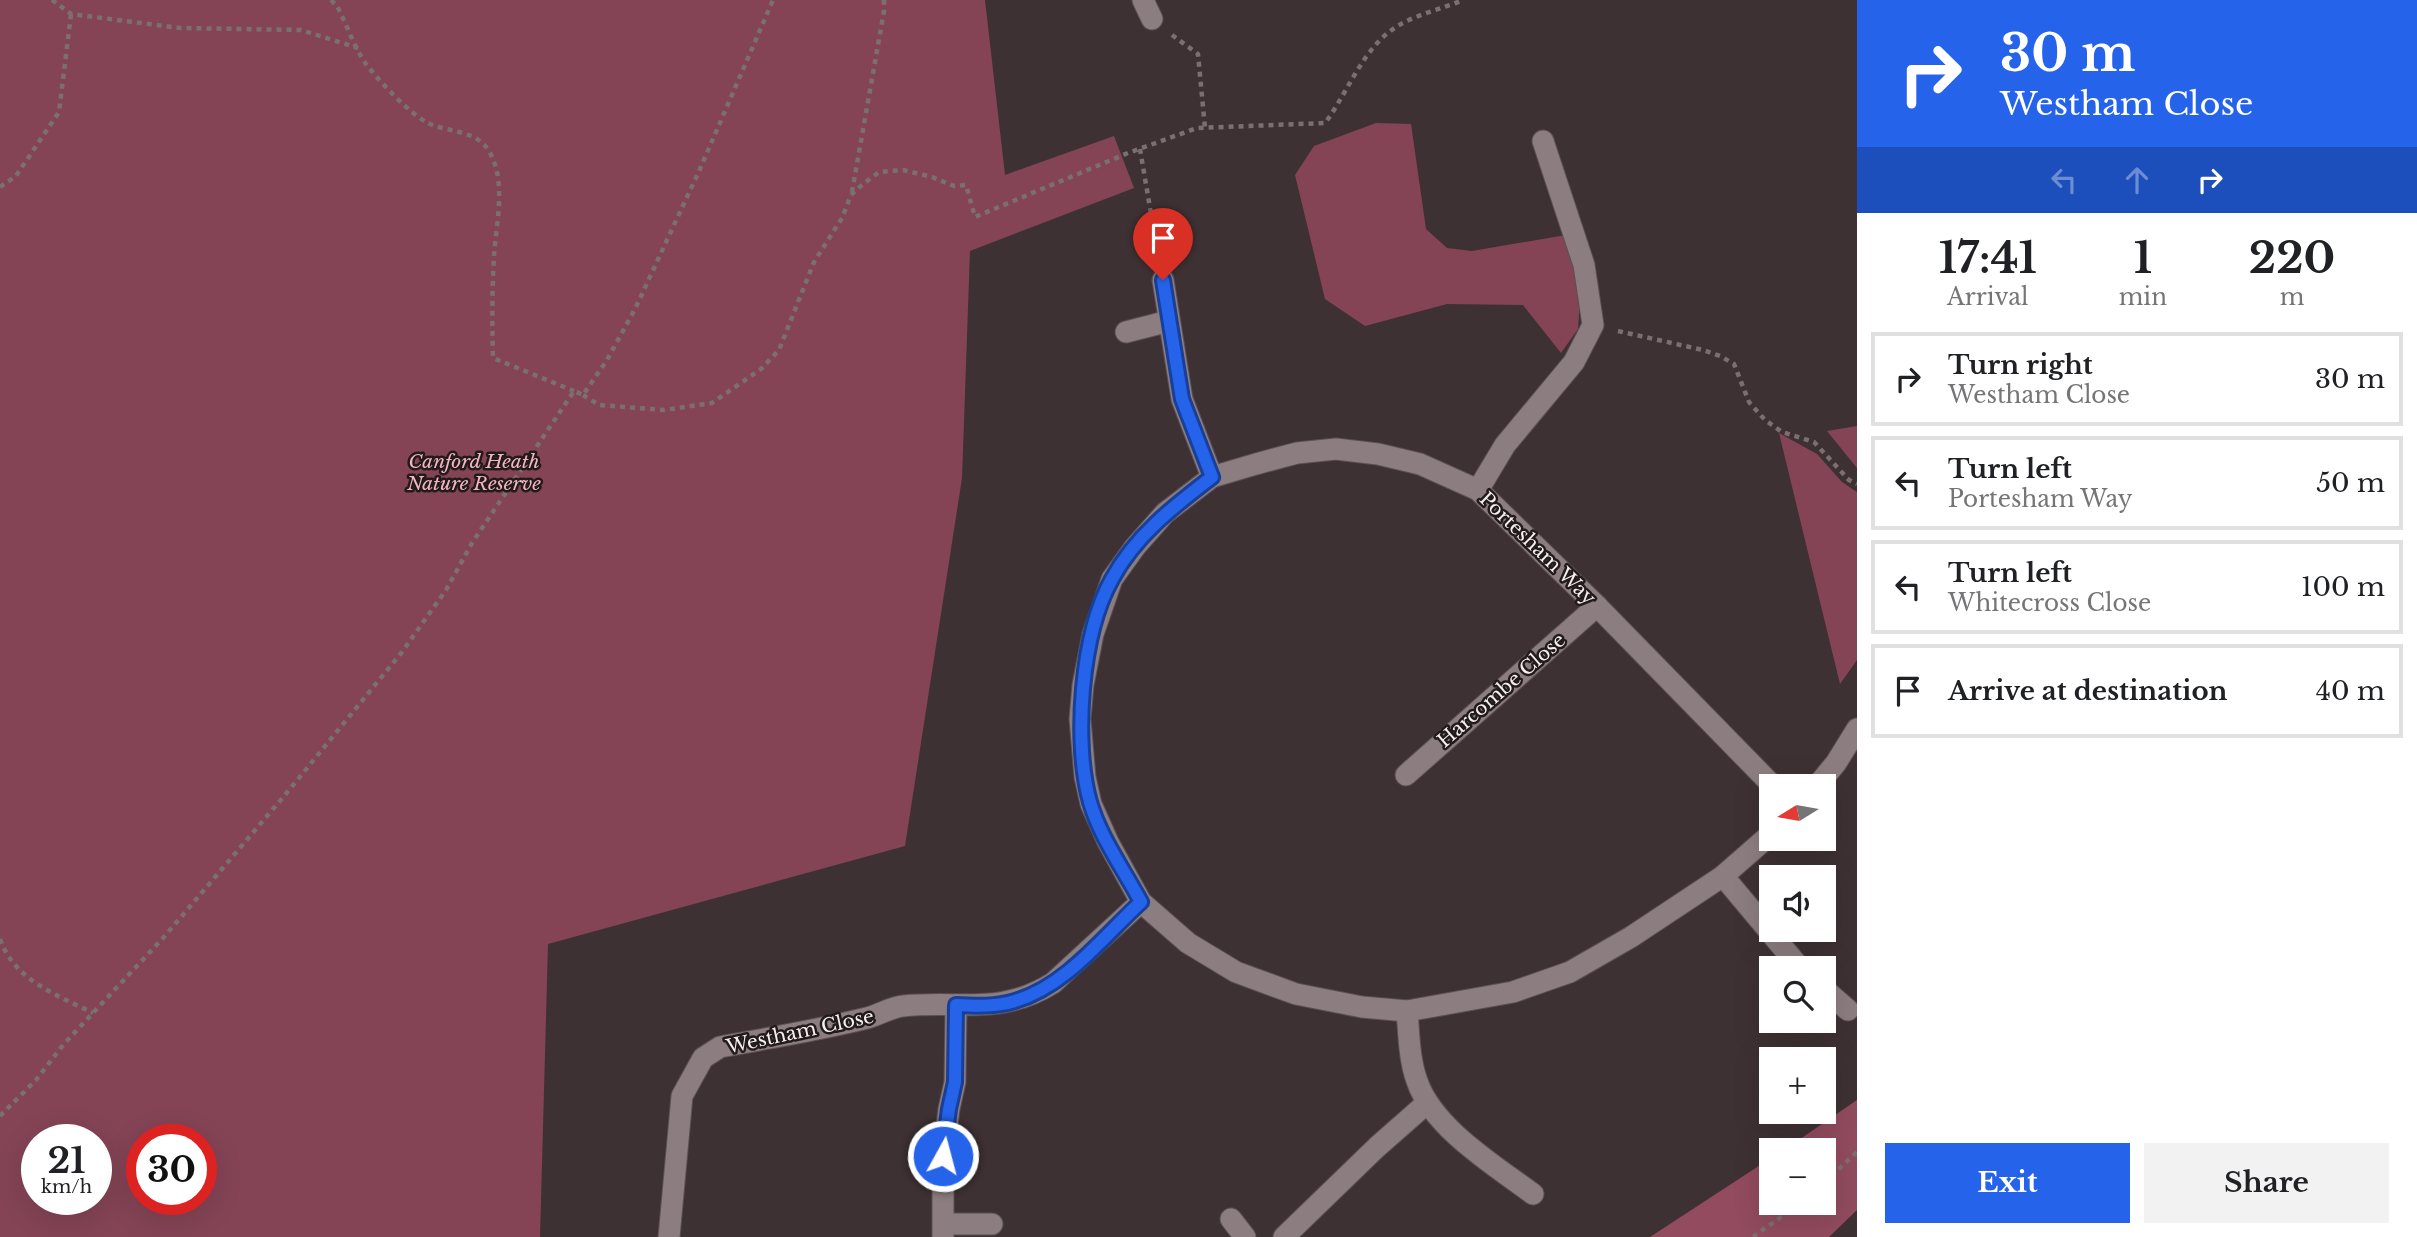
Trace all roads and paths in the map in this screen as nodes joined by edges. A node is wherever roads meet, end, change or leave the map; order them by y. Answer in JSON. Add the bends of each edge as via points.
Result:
{"nodes":[{"id":1,"x":52,"y":0,"type":"edge"},
{"id":2,"x":331,"y":0,"type":"edge"},
{"id":3,"x":773,"y":0,"type":"edge"},
{"id":4,"x":884,"y":0,"type":"edge"},
{"id":5,"x":1463,"y":0,"type":"edge"},
{"id":6,"x":1147,"y":10,"type":"edge"},
{"id":7,"x":71,"y":14,"type":"junction"},
{"id":8,"x":359,"y":48,"type":"junction"},
{"id":9,"x":1205,"y":128,"type":"junction"},
{"id":10,"x":1543,"y":141,"type":"dead end"},
{"id":11,"x":1140,"y":149,"type":"junction"},
{"id":12,"x":0,"y":187,"type":"edge"},
{"id":13,"x":851,"y":195,"type":"junction"},
{"id":14,"x":1163,"y":280,"type":"joint"},
{"id":15,"x":1169,"y":321,"type":"junction"},
{"id":16,"x":1593,"y":325,"type":"junction"},
{"id":17,"x":1126,"y":332,"type":"dead end"},
{"id":18,"x":575,"y":391,"type":"junction"},
{"id":19,"x":583,"y":395,"type":"junction"},
{"id":20,"x":1212,"y":477,"type":"junction"},
{"id":21,"x":1857,"y":484,"type":"edge"},
{"id":22,"x":1478,"y":490,"type":"junction"},
{"id":23,"x":1597,"y":606,"type":"junction"},
{"id":24,"x":1857,"y":729,"type":"edge"},
{"id":25,"x":1761,"y":774,"type":"edge"},
{"id":26,"x":1827,"y":774,"type":"edge"},
{"id":27,"x":1406,"y":775,"type":"dead end"},
{"id":28,"x":1759,"y":844,"type":"edge"},
{"id":29,"x":1723,"y":876,"type":"junction"},
{"id":30,"x":1141,"y":902,"type":"junction"},
{"id":31,"x":0,"y":939,"type":"edge"},
{"id":32,"x":1790,"y":956,"type":"edge"},
{"id":33,"x":1836,"y":1000,"type":"edge"},
{"id":34,"x":956,"y":1005,"type":"junction"},
{"id":35,"x":1848,"y":1010,"type":"dead end"},
{"id":36,"x":1407,"y":1011,"type":"junction"},
{"id":37,"x":93,"y":1013,"type":"junction"},
{"id":38,"x":1427,"y":1103,"type":"junction"},
{"id":39,"x":0,"y":1116,"type":"edge"},
{"id":40,"x":1857,"y":1152,"type":"edge"},
{"id":41,"x":1836,"y":1172,"type":"edge"},
{"id":42,"x":1533,"y":1194,"type":"dead end"},
{"id":43,"x":1784,"y":1215,"type":"edge"},
{"id":44,"x":1231,"y":1219,"type":"dead end"},
{"id":45,"x":992,"y":1224,"type":"dead end"},
{"id":46,"x":944,"y":1230,"type":"edge"},
{"id":47,"x":669,"y":1237,"type":"edge"},
{"id":48,"x":675,"y":1237,"type":"edge"},
{"id":49,"x":1245,"y":1237,"type":"edge"},
{"id":50,"x":1284,"y":1237,"type":"edge"},
{"id":51,"x":1753,"y":1237,"type":"edge"}],
"edges":[{"from":1,"to":7,"type":"path"},
{"from":2,"to":8,"type":"path"},
{"from":3,"to":19,"type":"path","via":[[635,309]]},
{"from":4,"to":13,"type":"path"},
{"from":5,"to":9,"type":"path","via":[[1401,24],[1379,42],[1325,123]]},
{"from":6,"to":9,"type":"path","via":[[1198,54]]},
{"from":7,"to":8,"type":"path","via":[[180,28],[301,30]]},
{"from":7,"to":12,"type":"path","via":[[59,112],[16,176]]},
{"from":8,"to":18,"type":"path","via":[[366,64],[410,110],[427,123],[482,141],[491,154],[500,211],[494,254],[492,358]]},
{"from":9,"to":11,"type":"path"},
{"from":10,"to":16,"type":"street","via":[[1584,265]]},
{"from":11,"to":13,"type":"path","via":[[975,217],[967,185],[954,186],[903,170],[879,172]]},
{"from":11,"to":14,"type":"path"},
{"from":13,"to":19,"type":"path","via":[[814,262],[779,350],[761,369],[712,403],[664,410],[599,405]]},
{"from":14,"to":15,"type":"street"},
{"from":15,"to":17,"type":"street"},
{"from":15,"to":20,"type":"street","via":[[1182,399]]},
{"from":16,"to":21,"type":"path","via":[[1703,350],[1734,364],[1749,402],[1765,420],[1782,432],[1814,442]]},
{"from":16,"to":22,"type":"street","via":[[1574,362],[1505,445]]},
{"from":18,"to":19,"type":"path"},
{"from":18,"to":37,"type":"path","via":[[402,652],[173,927]]},
{"from":20,"to":22,"type":"street","name":"Portesham Way","via":[[1297,453],[1336,449],[1420,464]]},
{"from":20,"to":30,"type":"street","name":"Portesham Way","via":[[1165,513],[1112,579],[1093,634],[1083,685],[1080,719],[1091,804]]},
{"from":22,"to":23,"type":"street","name":"Portesham Way"},
{"from":23,"to":25,"type":"street","name":"Portesham Way"},
{"from":23,"to":27,"type":"street","name":"Harcombe Close"},
{"from":24,"to":26,"type":"street"},
{"from":28,"to":29,"type":"street","name":"Portesham Way"},
{"from":29,"to":32,"type":"street"},
{"from":29,"to":36,"type":"street","name":"Portesham Way","via":[[1570,972],[1513,992]]},
{"from":30,"to":34,"type":"street","name":"Westham Close","via":[[1073,967],[1038,993],[1013,1002]]},
{"from":30,"to":36,"type":"street","name":"Portesham Way","via":[[1188,943],[1236,972],[1296,994]]},
{"from":31,"to":37,"type":"path","via":[[5,955],[36,985]]},
{"from":33,"to":35,"type":"street"},
{"from":34,"to":46,"type":"street","via":[[955,1082],[943,1156]]},
{"from":34,"to":47,"type":"street","name":"Westham Close","via":[[900,1006],[869,1018],[720,1047],[703,1058],[682,1096]]},
{"from":36,"to":38,"type":"street","via":[[1411,1058]]},
{"from":37,"to":39,"type":"path"},
{"from":38,"to":42,"type":"street","via":[[1452,1131]]},
{"from":38,"to":50,"type":"street"},
{"from":40,"to":41,"type":"path"},
{"from":43,"to":51,"type":"path"},
{"from":44,"to":49,"type":"street"},
{"from":45,"to":46,"type":"street"},
{"from":47,"to":48,"type":"street","name":"Westham Close"}]}
